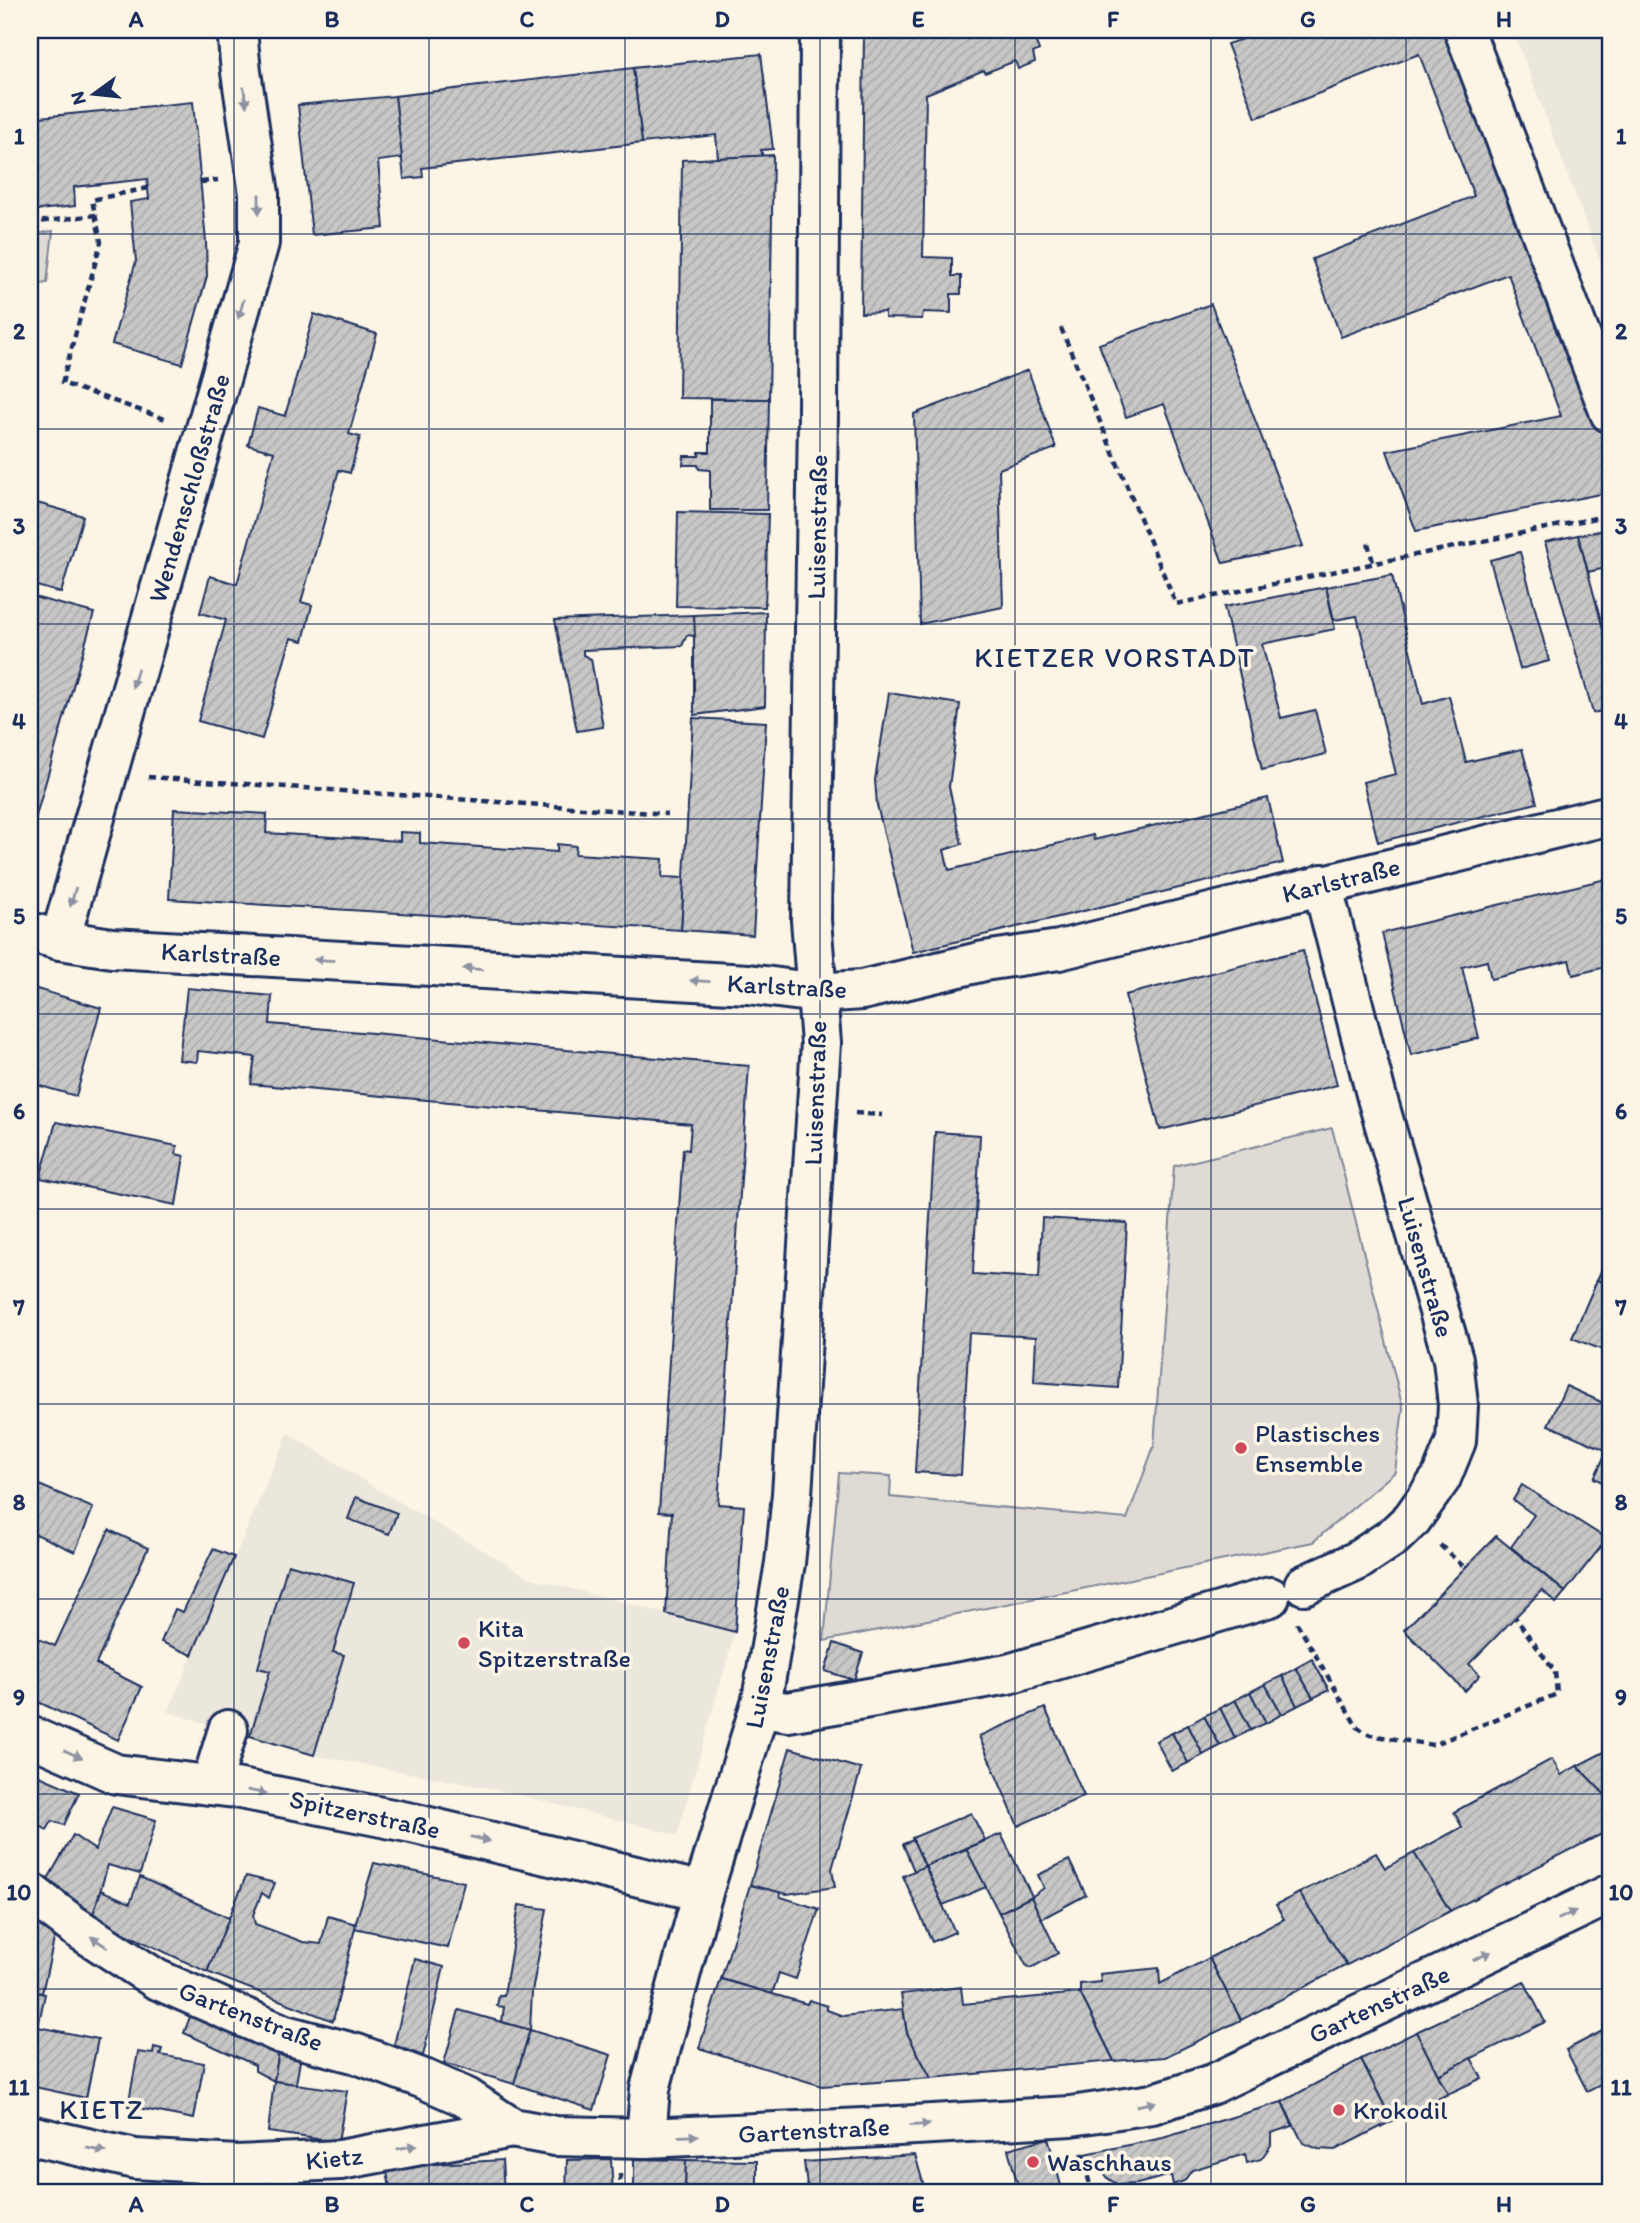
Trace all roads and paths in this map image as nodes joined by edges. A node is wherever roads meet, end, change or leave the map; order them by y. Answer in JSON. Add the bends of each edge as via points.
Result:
{"nodes":[{"id":1,"x":237,"y":30,"type":"edge"},
{"id":2,"x":820,"y":30,"type":"edge"},
{"id":3,"x":1464,"y":30,"type":"edge"},
{"id":4,"x":148,"y":188,"type":"dead end"},
{"id":5,"x":96,"y":215,"type":"junction"},
{"id":6,"x":30,"y":223,"type":"edge"},
{"id":7,"x":1061,"y":328,"type":"dead end"},
{"id":8,"x":1610,"y":413,"type":"edge"},
{"id":9,"x":174,"y":422,"type":"dead end"},
{"id":10,"x":1610,"y":515,"type":"edge"},
{"id":11,"x":1368,"y":543,"type":"dead end"},
{"id":12,"x":1373,"y":562,"type":"junction"},
{"id":13,"x":109,"y":770,"type":"junction"},
{"id":14,"x":667,"y":814,"type":"dead end"},
{"id":15,"x":1610,"y":815,"type":"edge"},
{"id":16,"x":1322,"y":884,"type":"junction"},
{"id":17,"x":45,"y":936,"type":"edge"},
{"id":18,"x":817,"y":993,"type":"junction"},
{"id":19,"x":854,"y":1112,"type":"dead end"},
{"id":20,"x":882,"y":1115,"type":"dead end"},
{"id":21,"x":1289,"y":1599,"type":"junction"},
{"id":22,"x":1515,"y":1617,"type":"dead end"},
{"id":23,"x":760,"y":1708,"type":"junction"},
{"id":24,"x":228,"y":1730,"type":"dead end"},
{"id":25,"x":30,"y":1736,"type":"edge"},
{"id":26,"x":211,"y":1785,"type":"junction"},
{"id":27,"x":30,"y":1892,"type":"edge"},
{"id":28,"x":703,"y":1892,"type":"junction"},
{"id":29,"x":1610,"y":1894,"type":"edge"},
{"id":30,"x":512,"y":2128,"type":"junction"},
{"id":31,"x":30,"y":2135,"type":"edge"},
{"id":32,"x":646,"y":2137,"type":"junction"},
{"id":33,"x":1082,"y":2154,"type":"dead end"},
{"id":34,"x":1092,"y":2193,"type":"edge"}],
"edges":[{"from":1,"to":13,"type":"street","name":"Wendenschloßstraße","one_way":true,"via":[[259,194],[259,243]]},
{"from":2,"to":18,"type":"street","name":"Luisenstraße","via":[[811,920]]},
{"from":3,"to":8,"type":"street"},
{"from":4,"to":5,"type":"path","via":[[92,200]]},
{"from":5,"to":6,"type":"path"},
{"from":5,"to":9,"type":"path","via":[[101,242],[62,383]]},
{"from":7,"to":12,"type":"path","via":[[1176,604]]},
{"from":10,"to":12,"type":"path"},
{"from":11,"to":12,"type":"path"},
{"from":13,"to":14,"type":"path","via":[[137,776]]},
{"from":13,"to":17,"type":"street","name":"Wendenschloßstraße","one_way":true},
{"from":15,"to":16,"type":"street","name":"Karlstraße"},
{"from":16,"to":18,"type":"street","name":"Karlstraße","via":[[1059,950],[984,961],[862,990]]},
{"from":16,"to":21,"type":"street","name":"Luisenstraße","via":[[1377,1098],[1453,1359],[1458,1405],[1456,1441],[1441,1478],[1412,1519],[1357,1561]]},
{"from":18,"to":17,"type":"street","name":"Karlstraße","one_way":true,"via":[[748,984],[112,948]]},
{"from":18,"to":23,"type":"street","name":"Luisenstraße","via":[[821,1043],[792,1494]]},
{"from":19,"to":20,"type":"path"},
{"from":21,"to":22,"type":"path","via":[[1357,1727],[1370,1735],[1433,1745],[1557,1694],[1555,1672]]},
{"from":21,"to":23,"type":"street","name":"Luisenstraße","via":[[1008,1674],[788,1712]]},
{"from":23,"to":28,"type":"street","name":"Luisenstraße"},
{"from":24,"to":26,"type":"street"},
{"from":25,"to":26,"type":"street","name":"Spitzerstraße","one_way":true,"via":[[116,1774]]},
{"from":26,"to":28,"type":"street","name":"Spitzerstraße","one_way":true,"via":[[412,1822]]},
{"from":30,"to":27,"type":"street","name":"Gartenstraße","one_way":true,"via":[[467,2098],[424,2079],[357,2054],[282,2034],[156,1979]]},
{"from":28,"to":32,"type":"street","name":"Luisenstraße","via":[[650,2089]]},
{"from":32,"to":29,"type":"street","name":"Gartenstraße","one_way":true,"via":[[1071,2116],[1152,2104],[1213,2084]]},
{"from":31,"to":30,"type":"street","name":"Kietz","one_way":true,"via":[[135,2159],[237,2165],[340,2160]]},
{"from":30,"to":32,"type":"street","name":"Gartenstraße","via":[[568,2137]]},
{"from":33,"to":34,"type":"path"}]}
